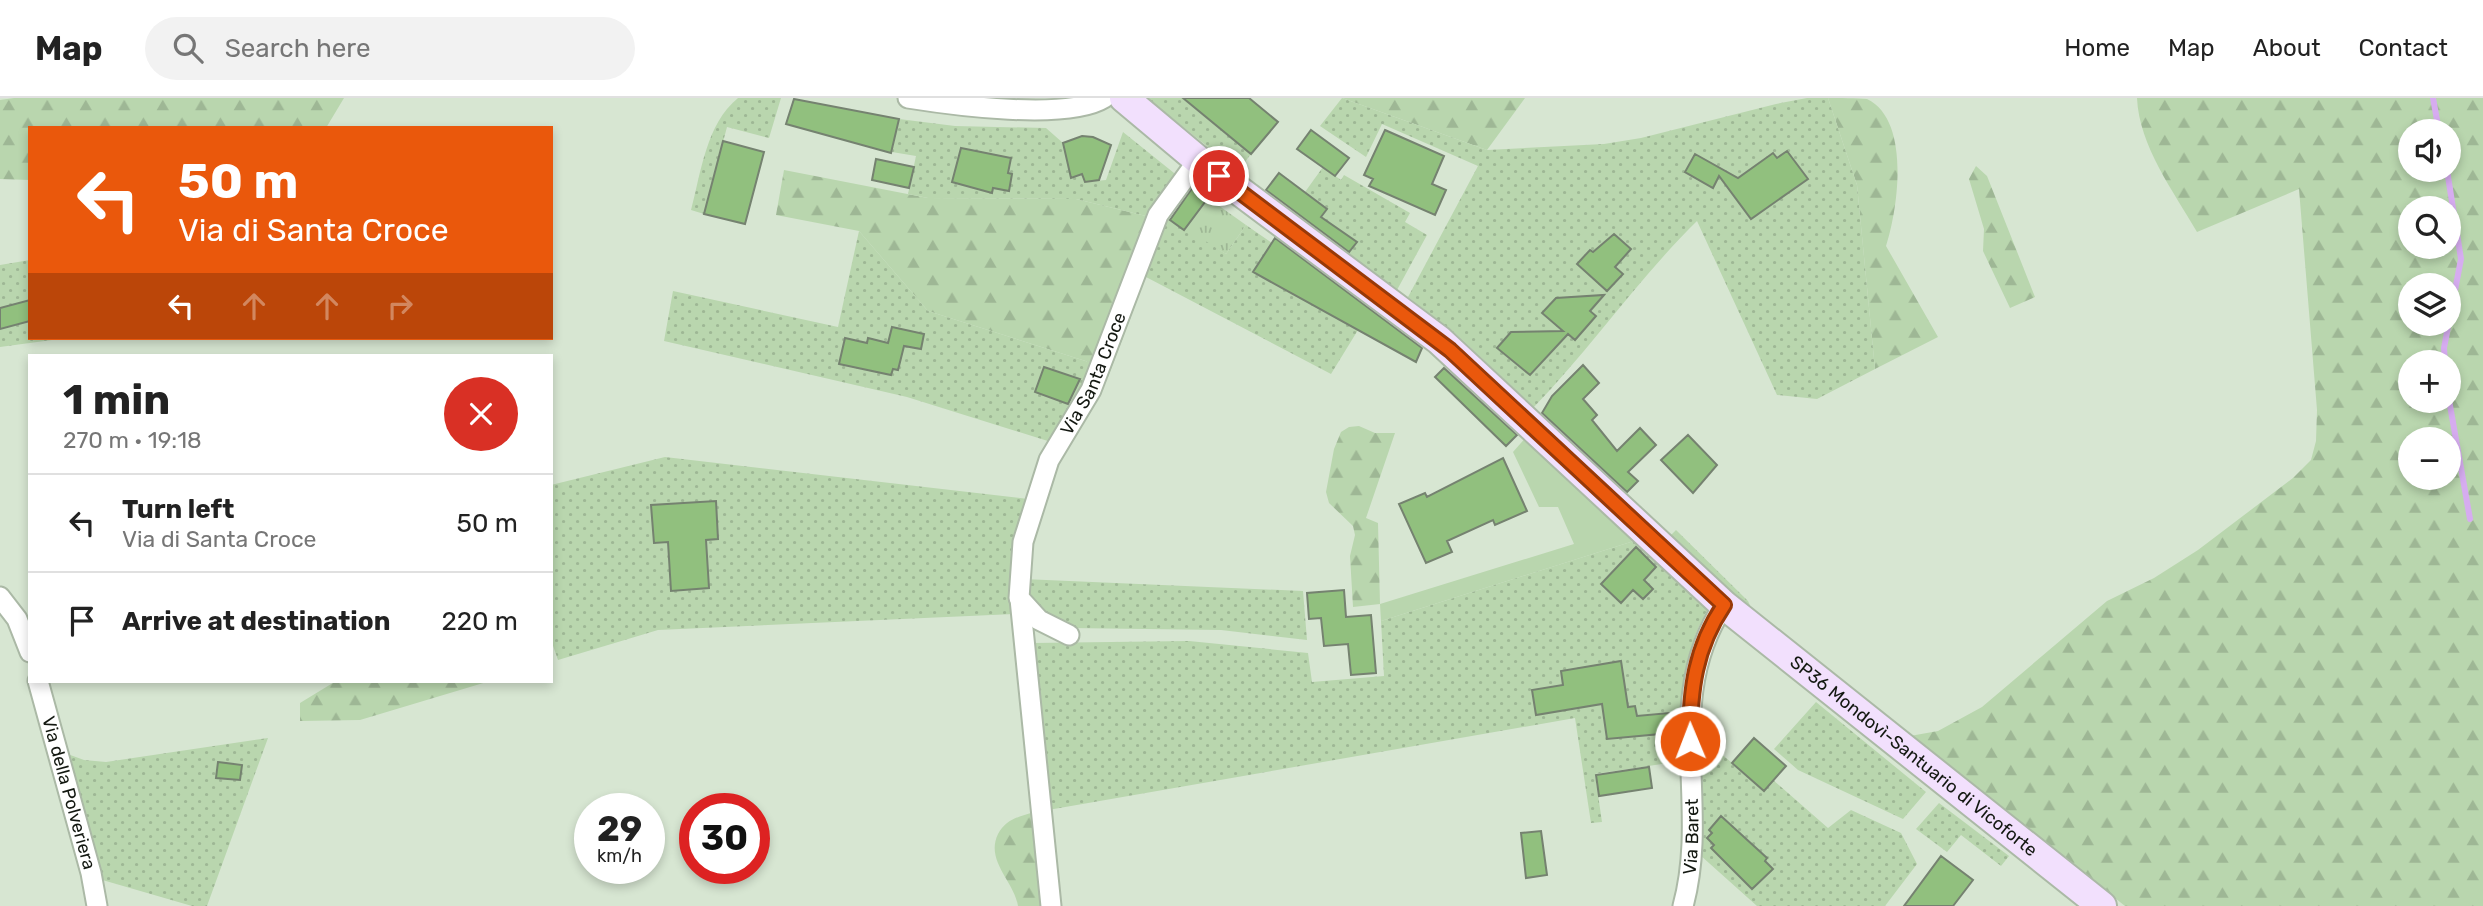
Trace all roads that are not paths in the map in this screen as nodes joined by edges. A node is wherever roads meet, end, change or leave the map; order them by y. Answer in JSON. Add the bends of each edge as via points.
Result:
{"nodes":[{"id":1,"x":908,"y":98,"type":"edge"},
{"id":2,"x":1104,"y":98,"type":"edge"},
{"id":3,"x":1124,"y":98,"type":"edge"},
{"id":4,"x":1198,"y":160,"type":"junction"},
{"id":5,"x":0,"y":597,"type":"edge"},
{"id":6,"x":1019,"y":598,"type":"junction"},
{"id":7,"x":1724,"y":605,"type":"junction"},
{"id":8,"x":1069,"y":635,"type":"dead end"},
{"id":9,"x":28,"y":647,"type":"edge"},
{"id":10,"x":38,"y":683,"type":"edge"},
{"id":11,"x":97,"y":906,"type":"edge"},
{"id":12,"x":1051,"y":906,"type":"edge"},
{"id":13,"x":1683,"y":906,"type":"edge"},
{"id":14,"x":2102,"y":906,"type":"edge"}],
"edges":[{"from":1,"to":2,"type":"street","via":[[1055,109],[1080,107]]},
{"from":3,"to":4,"type":"main road","name":"SP36 Mondovì-Santuario di Vicoforte"},
{"from":4,"to":6,"type":"street","name":"Via Santa Croce","via":[[1158,215],[1091,390],[1046,467],[1023,542]]},
{"from":4,"to":7,"type":"main road","name":"SP36 Mondovì-Santuario di Vicoforte","via":[[1439,340]]},
{"from":5,"to":9,"type":"street","via":[[17,619]]},
{"from":6,"to":8,"type":"street","via":[[1039,620]]},
{"from":6,"to":12,"type":"street","name":"Via Santa Croce"},
{"from":7,"to":13,"type":"street","name":"Via Baret","via":[[1704,641],[1691,694],[1693,858]]},
{"from":7,"to":14,"type":"main road","name":"SP36 Mondovì-Santuario di Vicoforte"},
{"from":10,"to":11,"type":"street","name":"Via della Polveriera","via":[[92,873]]}]}
